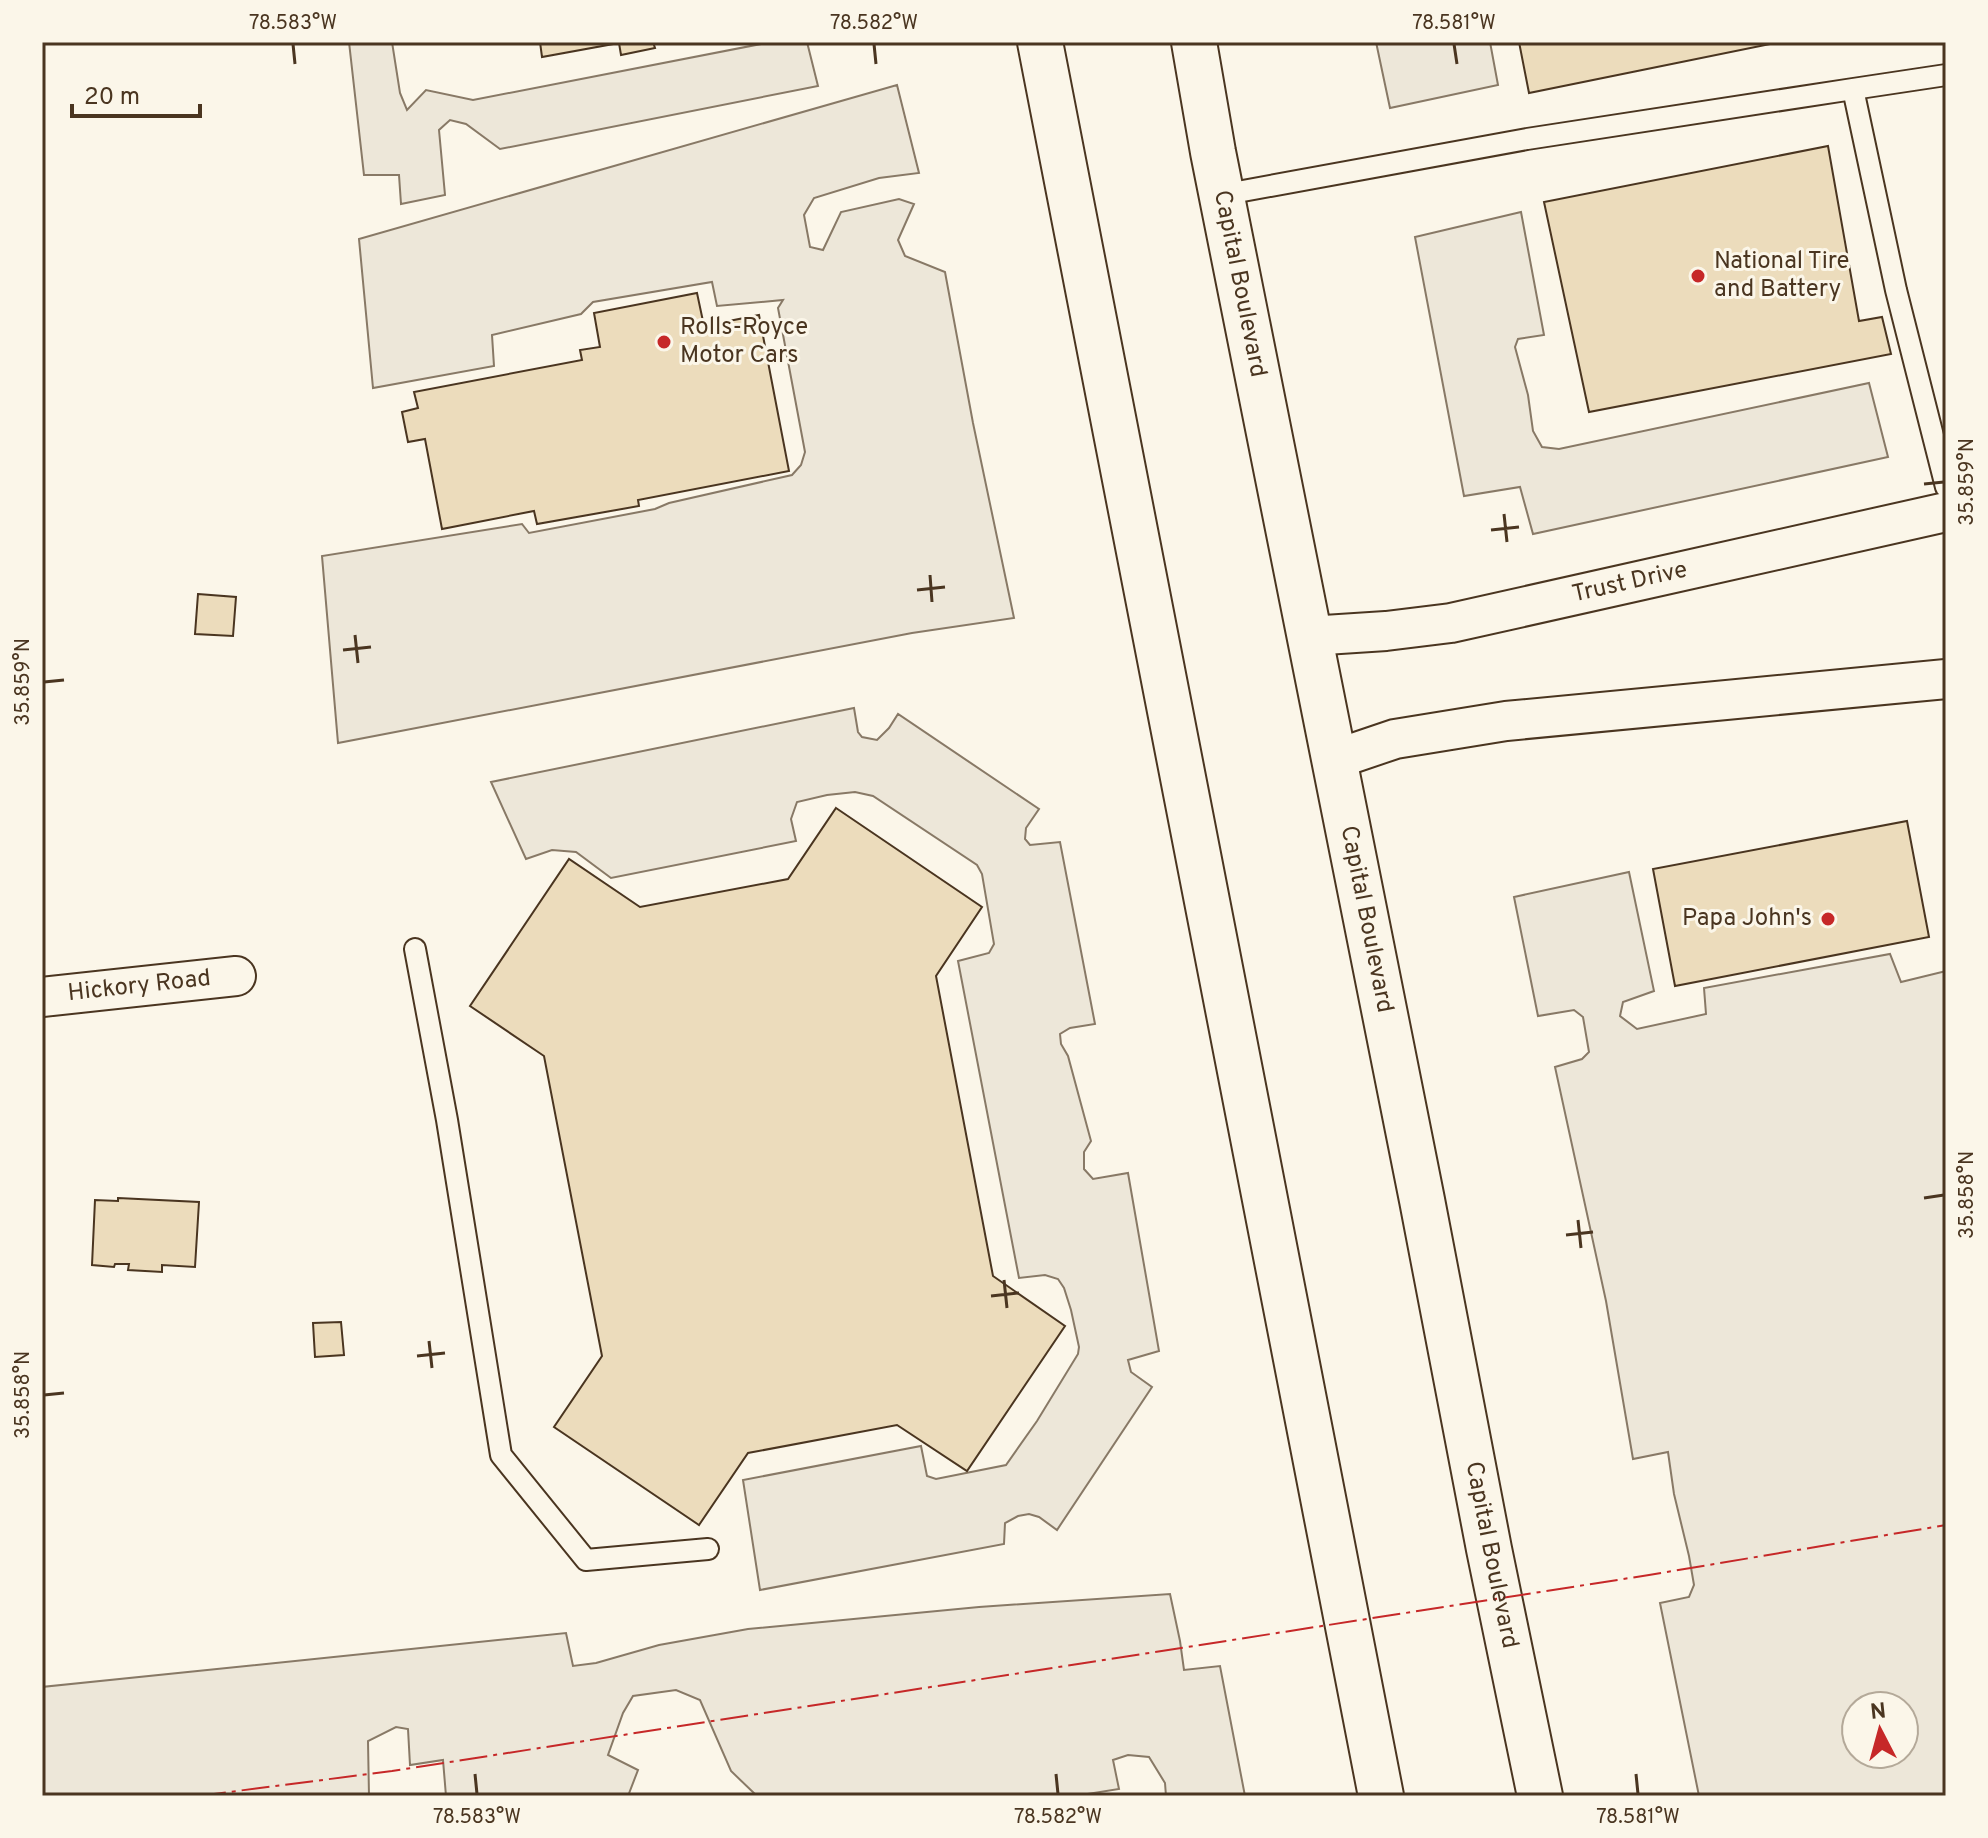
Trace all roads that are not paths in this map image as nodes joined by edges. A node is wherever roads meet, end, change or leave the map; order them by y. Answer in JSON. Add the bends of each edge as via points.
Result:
{"nodes":[{"id":1,"x":1040,"y":42,"type":"edge"},
{"id":2,"x":1194,"y":42,"type":"edge"},
{"id":3,"x":1946,"y":75,"type":"edge"},
{"id":4,"x":1853,"y":89,"type":"junction"},
{"id":5,"x":1221,"y":195,"type":"junction"},
{"id":6,"x":1946,"y":487,"type":"edge"},
{"id":7,"x":1946,"y":512,"type":"edge"},
{"id":8,"x":1309,"y":636,"type":"junction"},
{"id":9,"x":1946,"y":679,"type":"edge"},
{"id":10,"x":1333,"y":760,"type":"junction"},
{"id":11,"x":415,"y":949,"type":"dead end"},
{"id":12,"x":236,"y":976,"type":"dead end"},
{"id":13,"x":42,"y":997,"type":"edge"},
{"id":14,"x":708,"y":1549,"type":"dead end"},
{"id":15,"x":1381,"y":1796,"type":"edge"},
{"id":16,"x":1540,"y":1796,"type":"edge"}],
"edges":[{"from":1,"to":15,"type":"highway"},
{"from":2,"to":5,"type":"highway","name":"Capital Boulevard"},
{"from":3,"to":4,"type":"lane"},
{"from":4,"to":5,"type":"lane","via":[[1527,139]]},
{"from":4,"to":6,"type":"lane"},
{"from":5,"to":8,"type":"highway","name":"Capital Boulevard"},
{"from":7,"to":8,"type":"street","name":"Trust Drive","via":[[1451,623]]},
{"from":8,"to":10,"type":"highway","name":"Capital Boulevard"},
{"from":9,"to":10,"type":"street","via":[[1506,721],[1395,739]]},
{"from":10,"to":16,"type":"highway","name":"Capital Boulevard"},
{"from":11,"to":14,"type":"lane","via":[[501,1455],[586,1560]]},
{"from":12,"to":13,"type":"street","name":"Hickory Road"}]}
